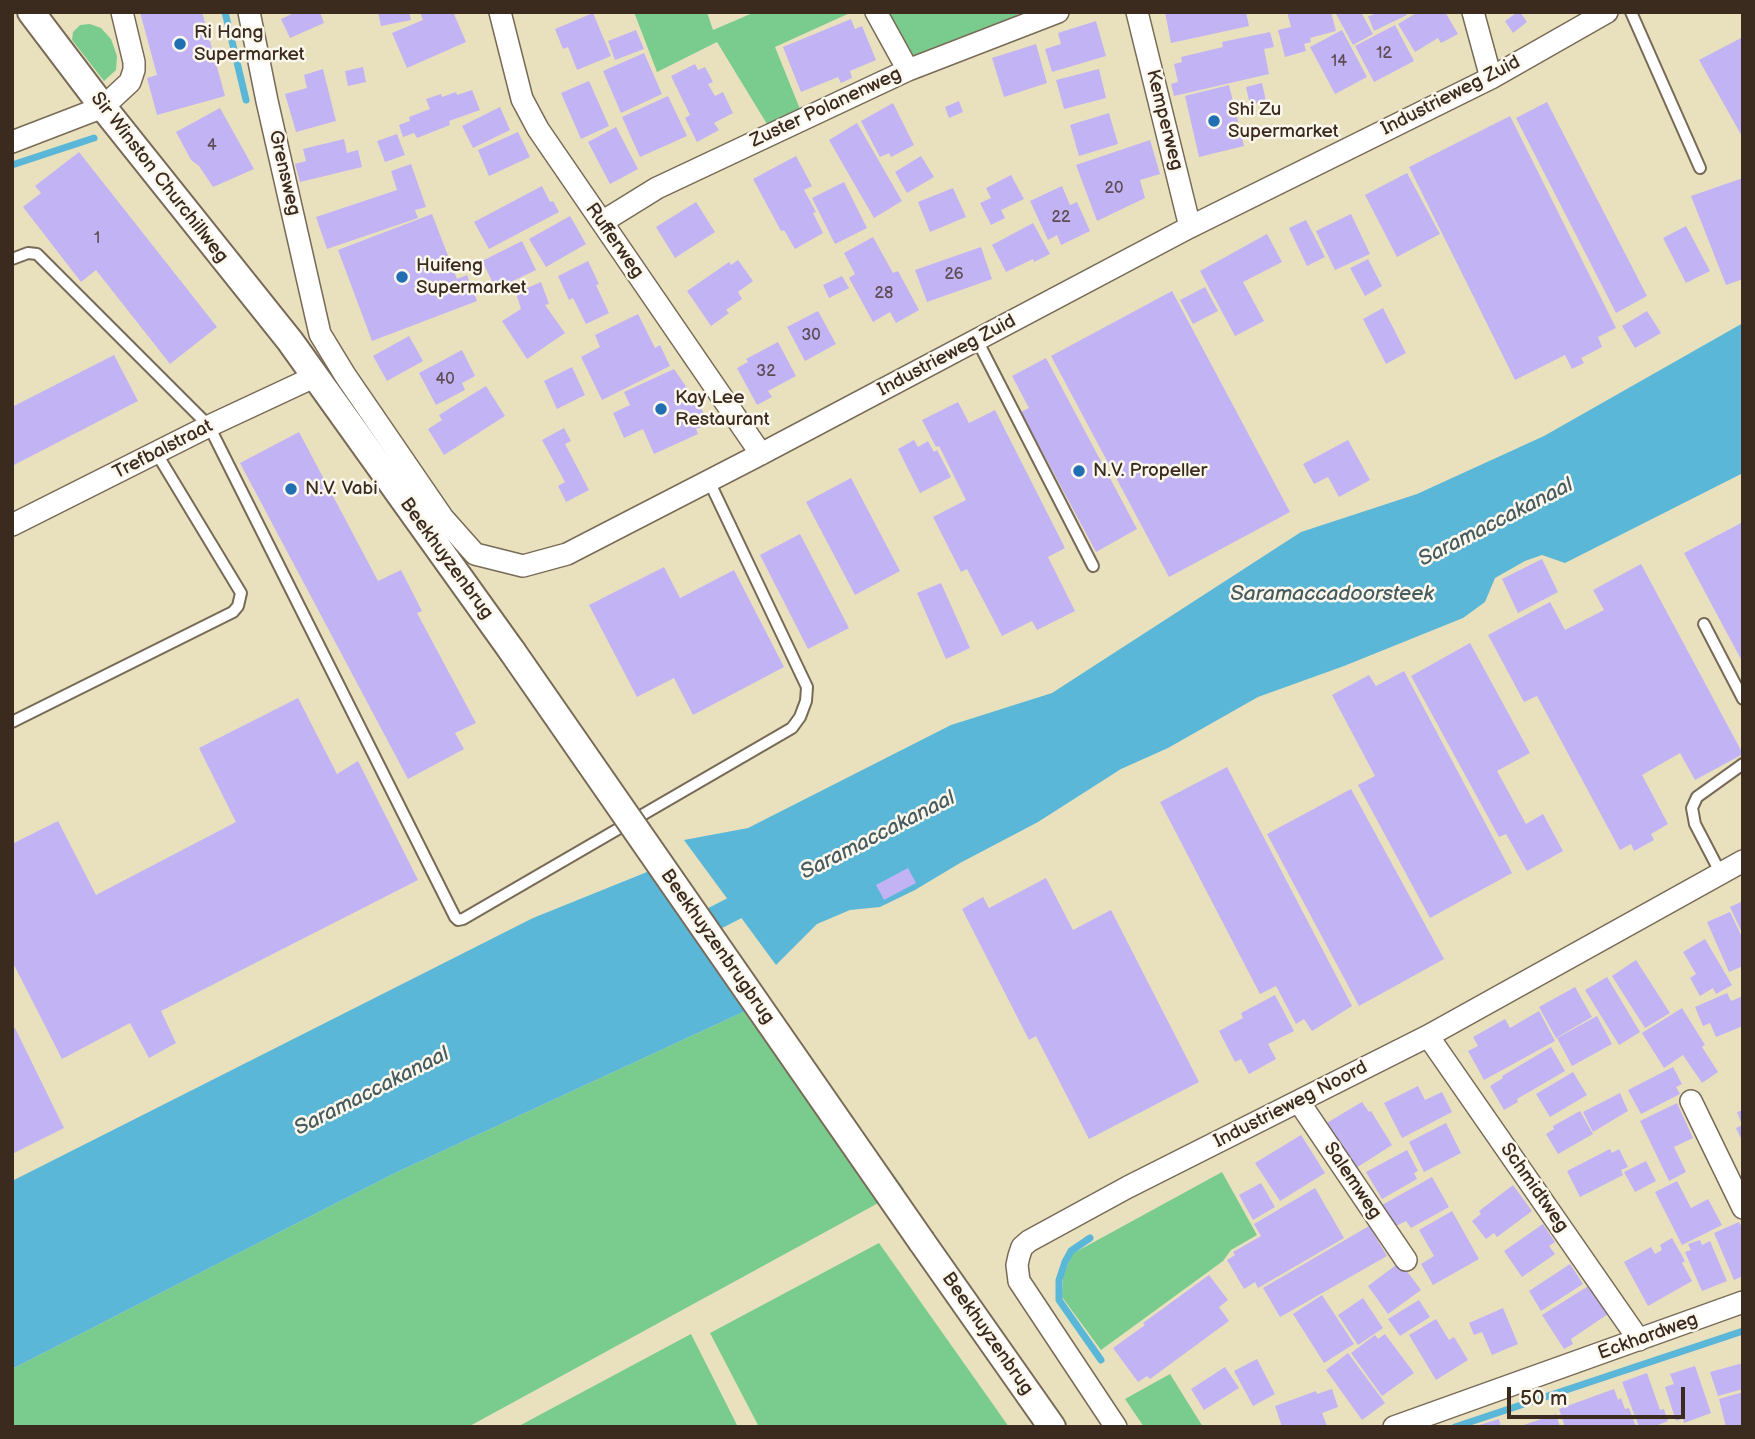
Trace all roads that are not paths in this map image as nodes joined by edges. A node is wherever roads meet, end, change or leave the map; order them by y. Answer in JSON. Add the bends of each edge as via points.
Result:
{"nodes":[{"id":1,"x":31,"y":12,"type":"edge"},
{"id":2,"x":122,"y":12,"type":"edge"},
{"id":3,"x":249,"y":12,"type":"edge"},
{"id":4,"x":876,"y":12,"type":"edge"},
{"id":5,"x":1058,"y":12,"type":"edge"},
{"id":6,"x":1137,"y":12,"type":"edge"},
{"id":7,"x":1473,"y":12,"type":"edge"},
{"id":8,"x":1607,"y":12,"type":"edge"},
{"id":9,"x":1631,"y":12,"type":"edge"},
{"id":10,"x":507,"y":15,"type":"edge"},
{"id":11,"x":908,"y":69,"type":"junction"},
{"id":12,"x":1491,"y":78,"type":"junction"},
{"id":13,"x":103,"y":107,"type":"junction"},
{"id":14,"x":12,"y":142,"type":"edge"},
{"id":15,"x":1700,"y":168,"type":"dead end"},
{"id":16,"x":602,"y":222,"type":"junction"},
{"id":17,"x":1190,"y":227,"type":"junction"},
{"id":18,"x":12,"y":259,"type":"edge"},
{"id":19,"x":320,"y":334,"type":"junction"},
{"id":20,"x":977,"y":340,"type":"junction"},
{"id":21,"x":290,"y":341,"type":"junction"},
{"id":22,"x":345,"y":375,"type":"junction"},
{"id":23,"x":314,"y":377,"type":"junction"},
{"id":24,"x":331,"y":398,"type":"junction"},
{"id":25,"x":209,"y":426,"type":"junction"},
{"id":26,"x":157,"y":454,"type":"junction"},
{"id":27,"x":761,"y":454,"type":"junction"},
{"id":28,"x":709,"y":481,"type":"junction"},
{"id":29,"x":12,"y":525,"type":"edge"},
{"id":30,"x":1093,"y":566,"type":"dead end"},
{"id":31,"x":1704,"y":624,"type":"dead end"},
{"id":32,"x":512,"y":652,"type":"joint"},
{"id":33,"x":1743,"y":699,"type":"edge"},
{"id":34,"x":12,"y":722,"type":"edge"},
{"id":35,"x":1743,"y":764,"type":"edge"},
{"id":36,"x":1743,"y":861,"type":"edge"},
{"id":37,"x":1720,"y":872,"type":"junction"},
{"id":38,"x":1428,"y":1036,"type":"junction"},
{"id":39,"x":1691,"y":1101,"type":"dead end"},
{"id":40,"x":1299,"y":1102,"type":"junction"},
{"id":41,"x":1743,"y":1208,"type":"edge"},
{"id":42,"x":922,"y":1242,"type":"joint"},
{"id":43,"x":1406,"y":1260,"type":"dead end"},
{"id":44,"x":1743,"y":1302,"type":"edge"},
{"id":45,"x":1639,"y":1340,"type":"junction"},
{"id":46,"x":1052,"y":1427,"type":"edge"},
{"id":47,"x":1116,"y":1427,"type":"edge"},
{"id":48,"x":1394,"y":1427,"type":"edge"}],
"edges":[{"from":1,"to":13,"type":"street","name":"Sir Winston Churchillweg"},
{"from":2,"to":13,"type":"street","via":[[134,70],[130,82]]},
{"from":3,"to":19,"type":"street","name":"Grensweg"},
{"from":4,"to":11,"type":"street"},
{"from":5,"to":11,"type":"street","name":"Zuster Polanenweg"},
{"from":6,"to":17,"type":"street","name":"Kemperweg"},
{"from":7,"to":12,"type":"street"},
{"from":8,"to":12,"type":"street","name":"Industrieweg Zuid"},
{"from":9,"to":15,"type":"lane"},
{"from":10,"to":16,"type":"street","name":"Rufferweg","via":[[522,99],[554,156]]},
{"from":11,"to":16,"type":"street","name":"Zuster Polanenweg","via":[[657,188]]},
{"from":12,"to":17,"type":"street","name":"Industrieweg Zuid"},
{"from":13,"to":14,"type":"street"},
{"from":13,"to":21,"type":"street","name":"Sir Winston Churchillweg"},
{"from":16,"to":27,"type":"street","name":"Rufferweg"},
{"from":17,"to":20,"type":"street","name":"Industrieweg Zuid"},
{"from":18,"to":25,"type":"lane","via":[[37,254]]},
{"from":19,"to":21,"type":"street"},
{"from":19,"to":22,"type":"street","name":"Grensweg"},
{"from":20,"to":27,"type":"street","name":"Industrieweg Zuid"},
{"from":20,"to":30,"type":"lane"},
{"from":21,"to":23,"type":"street","name":"Sir Winston Churchillweg"},
{"from":22,"to":24,"type":"street"},
{"from":22,"to":28,"type":"street","name":"Industrieweg Zuid","via":[[443,518],[475,554],[523,566],[566,554]]},
{"from":23,"to":24,"type":"street","name":"Beekhuyzenbrug"},
{"from":23,"to":25,"type":"street","name":"Trefbalstraat"},
{"from":24,"to":32,"type":"street","name":"Beekhuyzenbrug"},
{"from":25,"to":26,"type":"street","name":"Trefbalstraat"},
{"from":25,"to":28,"type":"lane","via":[[458,920],[792,728],[800,717],[807,687]]},
{"from":26,"to":29,"type":"street","name":"Trefbalstraat"},
{"from":26,"to":34,"type":"lane","via":[[241,593],[238,606]]},
{"from":27,"to":28,"type":"street","name":"Industrieweg Zuid"},
{"from":31,"to":33,"type":"lane"},
{"from":32,"to":42,"type":"street","name":"Beekhuyzenbrugbrug","bridge":true},
{"from":35,"to":37,"type":"lane","via":[[1697,797],[1692,808],[1695,824]]},
{"from":36,"to":37,"type":"street","name":"Industrieweg Noord"},
{"from":37,"to":38,"type":"street","name":"Industrieweg Noord"},
{"from":38,"to":40,"type":"street","name":"Industrieweg Noord"},
{"from":38,"to":45,"type":"street","name":"Schmidtweg"},
{"from":39,"to":41,"type":"street"},
{"from":40,"to":43,"type":"street","name":"Salemweg"},
{"from":40,"to":47,"type":"street","name":"Industrieweg Noord","via":[[1128,1187],[1022,1247],[1019,1281]]},
{"from":42,"to":46,"type":"street","name":"Beekhuyzenbrug"},
{"from":44,"to":45,"type":"street","name":"Eckhardweg"},
{"from":45,"to":48,"type":"street","name":"Eckhardweg"}]}
